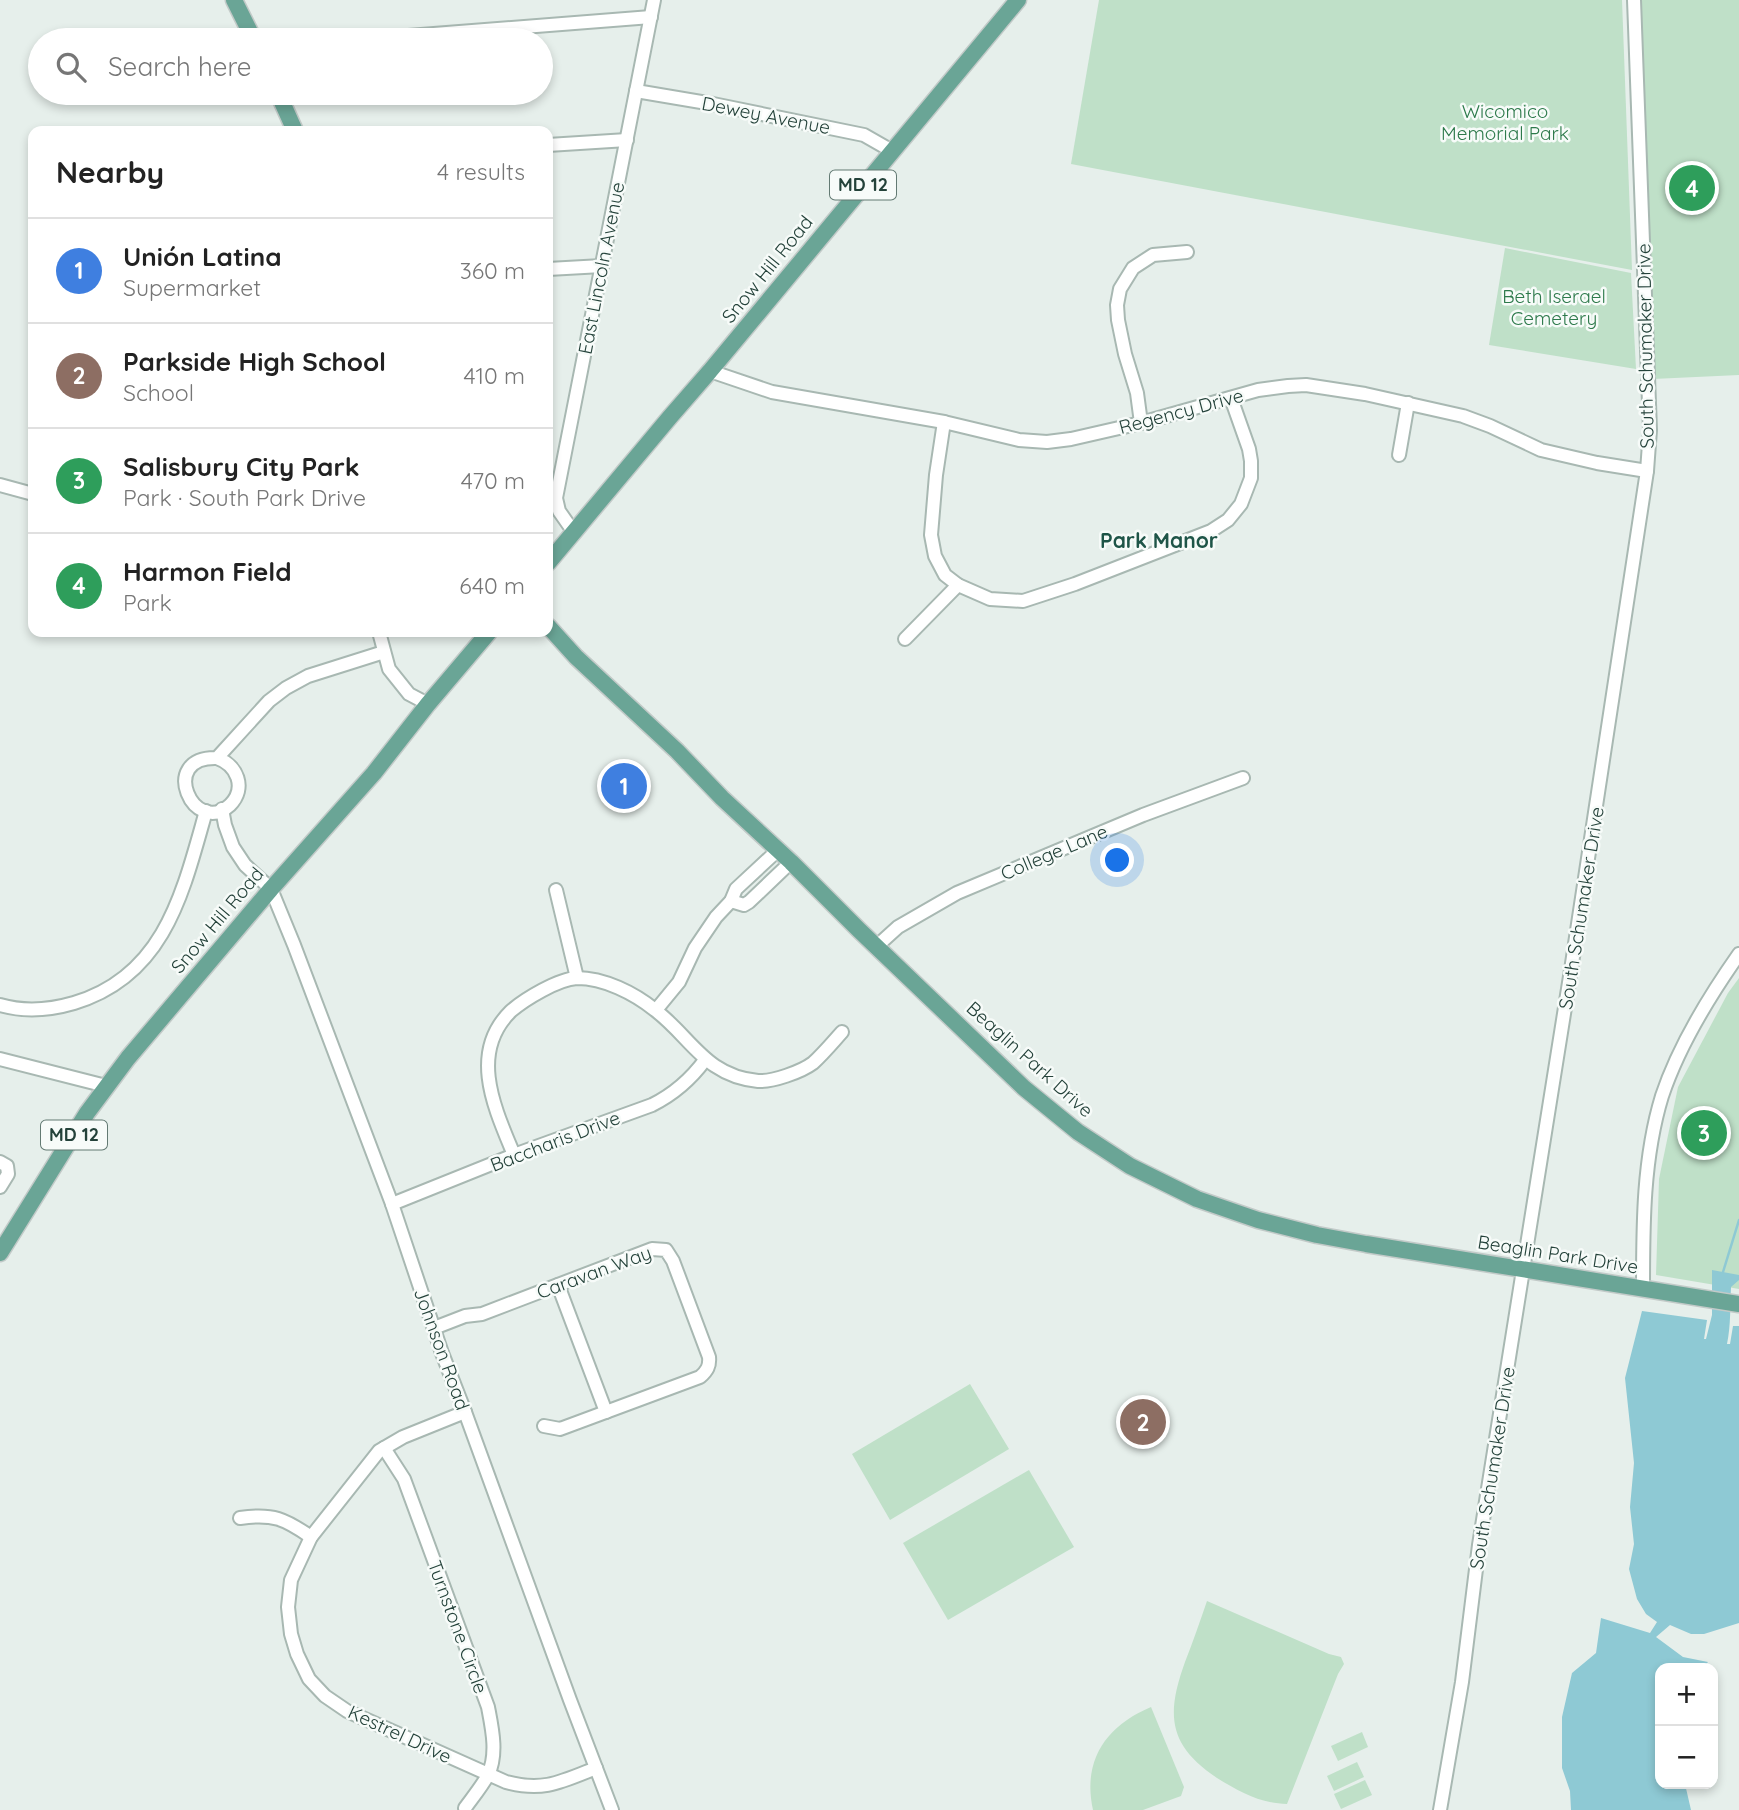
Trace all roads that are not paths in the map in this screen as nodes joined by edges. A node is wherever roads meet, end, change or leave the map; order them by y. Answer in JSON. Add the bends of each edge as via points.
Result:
{"nodes":[{"id":1,"x":234,"y":0,"type":"edge"},
{"id":2,"x":654,"y":0,"type":"edge"},
{"id":3,"x":1018,"y":0,"type":"edge"},
{"id":4,"x":1634,"y":0,"type":"edge"},
{"id":5,"x":651,"y":17,"type":"junction"},
{"id":6,"x":248,"y":28,"type":"edge"},
{"id":7,"x":510,"y":28,"type":"edge"},
{"id":8,"x":636,"y":91,"type":"junction"},
{"id":9,"x":283,"y":105,"type":"edge"},
{"id":10,"x":293,"y":126,"type":"edge"},
{"id":11,"x":626,"y":140,"type":"junction"},
{"id":12,"x":553,"y":145,"type":"edge"},
{"id":13,"x":892,"y":151,"type":"junction"},
{"id":14,"x":1187,"y":252,"type":"dead end"},
{"id":15,"x":603,"y":266,"type":"junction"},
{"id":16,"x":553,"y":269,"type":"edge"},
{"id":17,"x":710,"y":371,"type":"junction"},
{"id":18,"x":1231,"y":398,"type":"junction"},
{"id":19,"x":1408,"y":403,"type":"junction"},
{"id":20,"x":944,"y":422,"type":"junction"},
{"id":21,"x":1140,"y":423,"type":"junction"},
{"id":22,"x":1399,"y":455,"type":"dead end"},
{"id":23,"x":1647,"y":471,"type":"junction"},
{"id":24,"x":0,"y":485,"type":"edge"},
{"id":25,"x":28,"y":493,"type":"edge"},
{"id":26,"x":573,"y":531,"type":"junction"},
{"id":27,"x":553,"y":554,"type":"edge"},
{"id":28,"x":958,"y":584,"type":"junction"},
{"id":29,"x":553,"y":632,"type":"edge"},
{"id":30,"x":380,"y":637,"type":"edge"},
{"id":31,"x":485,"y":637,"type":"edge"},
{"id":32,"x":905,"y":639,"type":"dead end"},
{"id":33,"x":384,"y":652,"type":"junction"},
{"id":34,"x":428,"y":704,"type":"junction"},
{"id":35,"x":217,"y":758,"type":"junction"},
{"id":36,"x":1243,"y":778,"type":"dead end"},
{"id":37,"x":222,"y":809,"type":"junction"},
{"id":38,"x":206,"y":811,"type":"junction"},
{"id":39,"x":778,"y":850,"type":"junction"},
{"id":40,"x":791,"y":862,"type":"junction"},
{"id":41,"x":271,"y":889,"type":"junction"},
{"id":42,"x":556,"y":890,"type":"dead end"},
{"id":43,"x":731,"y":901,"type":"junction"},
{"id":44,"x":877,"y":946,"type":"junction"},
{"id":45,"x":1739,"y":954,"type":"edge"},
{"id":46,"x":577,"y":978,"type":"junction"},
{"id":47,"x":0,"y":1005,"type":"edge"},
{"id":48,"x":656,"y":1010,"type":"junction"},
{"id":49,"x":842,"y":1032,"type":"dead end"},
{"id":50,"x":0,"y":1059,"type":"edge"},
{"id":51,"x":705,"y":1060,"type":"junction"},
{"id":52,"x":106,"y":1086,"type":"junction"},
{"id":53,"x":514,"y":1155,"type":"junction"},
{"id":54,"x":0,"y":1162,"type":"edge"},
{"id":55,"x":0,"y":1187,"type":"edge"},
{"id":56,"x":392,"y":1204,"type":"junction"},
{"id":57,"x":0,"y":1253,"type":"edge"},
{"id":58,"x":1523,"y":1269,"type":"junction"},
{"id":59,"x":558,"y":1285,"type":"junction"},
{"id":60,"x":1643,"y":1289,"type":"junction"},
{"id":61,"x":1738,"y":1303,"type":"edge"},
{"id":62,"x":434,"y":1328,"type":"junction"},
{"id":63,"x":465,"y":1412,"type":"junction"},
{"id":64,"x":606,"y":1412,"type":"junction"},
{"id":65,"x":544,"y":1426,"type":"dead end"},
{"id":66,"x":384,"y":1448,"type":"junction"},
{"id":67,"x":240,"y":1518,"type":"dead end"},
{"id":68,"x":311,"y":1537,"type":"junction"},
{"id":69,"x":596,"y":1768,"type":"junction"},
{"id":70,"x":488,"y":1774,"type":"junction"},
{"id":71,"x":465,"y":1808,"type":"dead end"},
{"id":72,"x":612,"y":1810,"type":"edge"},
{"id":73,"x":1440,"y":1810,"type":"edge"}],
"edges":[{"from":1,"to":6,"type":"main road"},
{"from":2,"to":5,"type":"street","name":"East Lincoln Avenue"},
{"from":3,"to":13,"type":"main road","name":"Snow Hill Road","number":"MD 12"},
{"from":4,"to":23,"type":"street","name":"South Schumaker Drive","via":[[1650,430]]},
{"from":5,"to":7,"type":"street"},
{"from":5,"to":8,"type":"street","name":"East Lincoln Avenue"},
{"from":8,"to":11,"type":"street","name":"East Lincoln Avenue"},
{"from":8,"to":13,"type":"street","name":"Dewey Avenue","via":[[864,135]]},
{"from":9,"to":10,"type":"main road"},
{"from":11,"to":12,"type":"street"},
{"from":11,"to":15,"type":"street","name":"East Lincoln Avenue"},
{"from":13,"to":17,"type":"main road","name":"Snow Hill Road","number":"MD 12"},
{"from":14,"to":21,"type":"street","via":[[1153,255],[1133,268],[1120,289],[1118,320]]},
{"from":15,"to":16,"type":"street"},
{"from":15,"to":26,"type":"street","name":"East Lincoln Avenue","via":[[556,498]]},
{"from":17,"to":20,"type":"street","name":"Regency Drive","via":[[772,393]]},
{"from":17,"to":26,"type":"main road","name":"Snow Hill Road","number":"MD 12"},
{"from":18,"to":19,"type":"street","name":"Regency Drive","via":[[1306,385]]},
{"from":18,"to":21,"type":"street","name":"Regency Drive"},
{"from":18,"to":28,"type":"street","via":[[1249,449],[1251,478],[1241,504],[1228,520],[1211,531],[1023,601],[990,599]]},
{"from":19,"to":22,"type":"street"},
{"from":19,"to":23,"type":"street","name":"Regency Drive","via":[[1463,416],[1541,450]]},
{"from":20,"to":21,"type":"street","name":"Regency Drive","via":[[1047,442]]},
{"from":20,"to":28,"type":"street","via":[[931,535],[945,575]]},
{"from":23,"to":58,"type":"street","name":"South Schumaker Drive"},
{"from":24,"to":25,"type":"street"},
{"from":26,"to":27,"type":"main road","name":"Snow Hill Road","number":"MD 12"},
{"from":28,"to":32,"type":"street"},
{"from":29,"to":39,"type":"main road","name":"Beaglin Park Drive"},
{"from":30,"to":33,"type":"street"},
{"from":31,"to":34,"type":"main road","name":"Snow Hill Road","number":"MD 12"},
{"from":33,"to":34,"type":"street","via":[[399,683]]},
{"from":33,"to":35,"type":"street","via":[[308,676],[286,688]]},
{"from":34,"to":41,"type":"main road","name":"Snow Hill Road","number":"MD 12"},
{"from":35,"to":37,"type":"street","via":[[231,766],[238,781],[236,797]]},
{"from":35,"to":38,"type":"street","via":[[193,765],[185,781],[192,803]]},
{"from":36,"to":44,"type":"street","name":"College Lane","via":[[957,892],[898,926]]},
{"from":37,"to":38,"type":"street"},
{"from":37,"to":41,"type":"street","via":[[239,856]]},
{"from":38,"to":47,"type":"street","via":[[173,913],[135,970],[112,988],[65,1006],[29,1009]]},
{"from":39,"to":40,"type":"main road","name":"Beaglin Park Drive"},
{"from":39,"to":43,"type":"street","via":[[736,889]]},
{"from":40,"to":43,"type":"street","via":[[749,902]]},
{"from":40,"to":44,"type":"main road","name":"Beaglin Park Drive"},
{"from":41,"to":52,"type":"main road","name":"Snow Hill Road","number":"MD 12"},
{"from":41,"to":56,"type":"street","name":"Johnson Road"},
{"from":42,"to":46,"type":"street"},
{"from":43,"to":48,"type":"street","via":[[704,933],[679,982]]},
{"from":44,"to":58,"type":"main road","name":"Beaglin Park Drive","via":[[1054,1113],[1106,1151],[1168,1185],[1231,1212],[1317,1235]]},
{"from":45,"to":60,"type":"street","via":[[1697,1020],[1663,1094],[1645,1192]]},
{"from":46,"to":48,"type":"street","via":[[625,991]]},
{"from":46,"to":53,"type":"street","via":[[531,995],[495,1035],[487,1074]]},
{"from":48,"to":51,"type":"street"},
{"from":49,"to":51,"type":"street","via":[[811,1064],[782,1077],[743,1078]]},
{"from":50,"to":52,"type":"street"},
{"from":51,"to":53,"type":"street","name":"Baccharis Drive","via":[[682,1085],[652,1105]]},
{"from":52,"to":57,"type":"main road","name":"Snow Hill Road","number":"MD 12"},
{"from":53,"to":56,"type":"street","name":"Baccharis Drive"},
{"from":54,"to":55,"type":"street","via":[[7,1166],[8,1174]]},
{"from":56,"to":62,"type":"street","name":"Johnson Road"},
{"from":58,"to":60,"type":"main road","name":"Beaglin Park Drive"},
{"from":58,"to":73,"type":"street","name":"South Schumaker Drive"},
{"from":59,"to":62,"type":"street","name":"Caravan Way"},
{"from":59,"to":64,"type":"street"},
{"from":59,"to":64,"type":"street","name":"Caravan Way","via":[[652,1249],[666,1250],[673,1261],[709,1357],[708,1369],[701,1377]]},
{"from":60,"to":61,"type":"main road","name":"Beaglin Park Drive"},
{"from":62,"to":63,"type":"street","name":"Johnson Road"},
{"from":63,"to":66,"type":"street","name":"Kestrel Drive"},
{"from":63,"to":69,"type":"street","name":"Johnson Road"},
{"from":64,"to":65,"type":"street","name":"Caravan Way","via":[[560,1429]]},
{"from":66,"to":68,"type":"street","name":"Kestrel Drive"},
{"from":66,"to":70,"type":"street","name":"Turnstone Circle","via":[[404,1479],[488,1707],[493,1755]]},
{"from":67,"to":68,"type":"street","via":[[259,1515],[287,1521]]},
{"from":68,"to":70,"type":"street","name":"Kestrel Drive","via":[[291,1580],[288,1607],[291,1634],[309,1679],[347,1711]]},
{"from":69,"to":70,"type":"street","name":"Kestrel Drive","via":[[545,1786],[522,1786]]},
{"from":69,"to":72,"type":"street","name":"Johnson Road"},
{"from":70,"to":71,"type":"street","name":"Turnstone Circle"}]}
